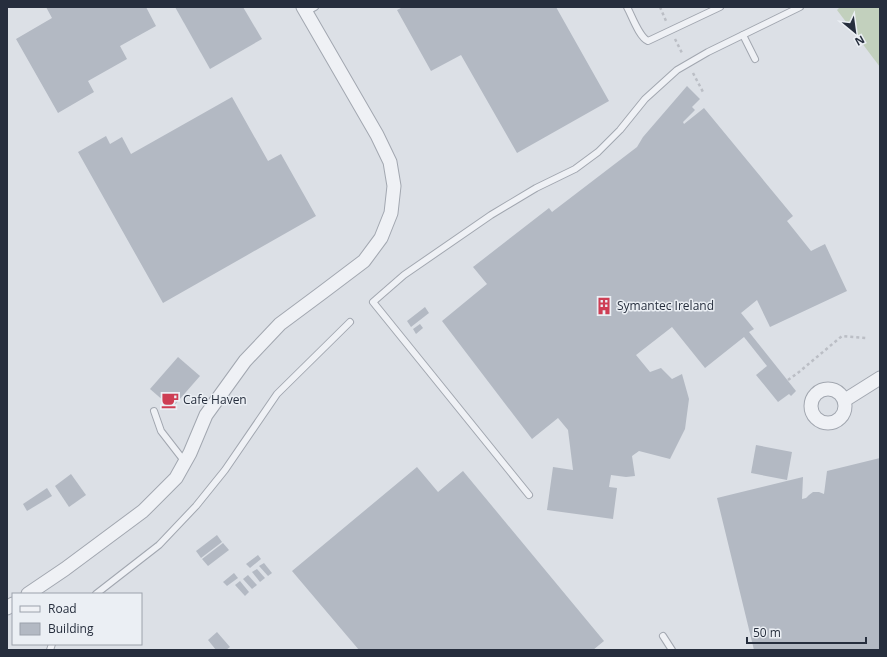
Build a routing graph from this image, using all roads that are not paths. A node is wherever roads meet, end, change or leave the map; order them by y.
1 (628, 7) edge
2 (720, 7) edge
3 (800, 7) edge
4 (308, 9) edge
5 (743, 35) junction
6 (755, 59) dead end
7 (350, 322) dead end
8 (880, 378) edge
9 (844, 400) dead end
10 (154, 410) dead end
11 (185, 462) junction
12 (529, 495) dead end
13 (29, 593) edge
14 (97, 593) edge
15 (663, 636) dead end
16 (672, 650) edge

1 - 2 lane
3 - 5 lane
4 - 11 street
5 - 6 lane
5 - 12 lane
7 - 14 lane
8 - 9 street
10 - 11 lane
11 - 13 street
15 - 16 lane

